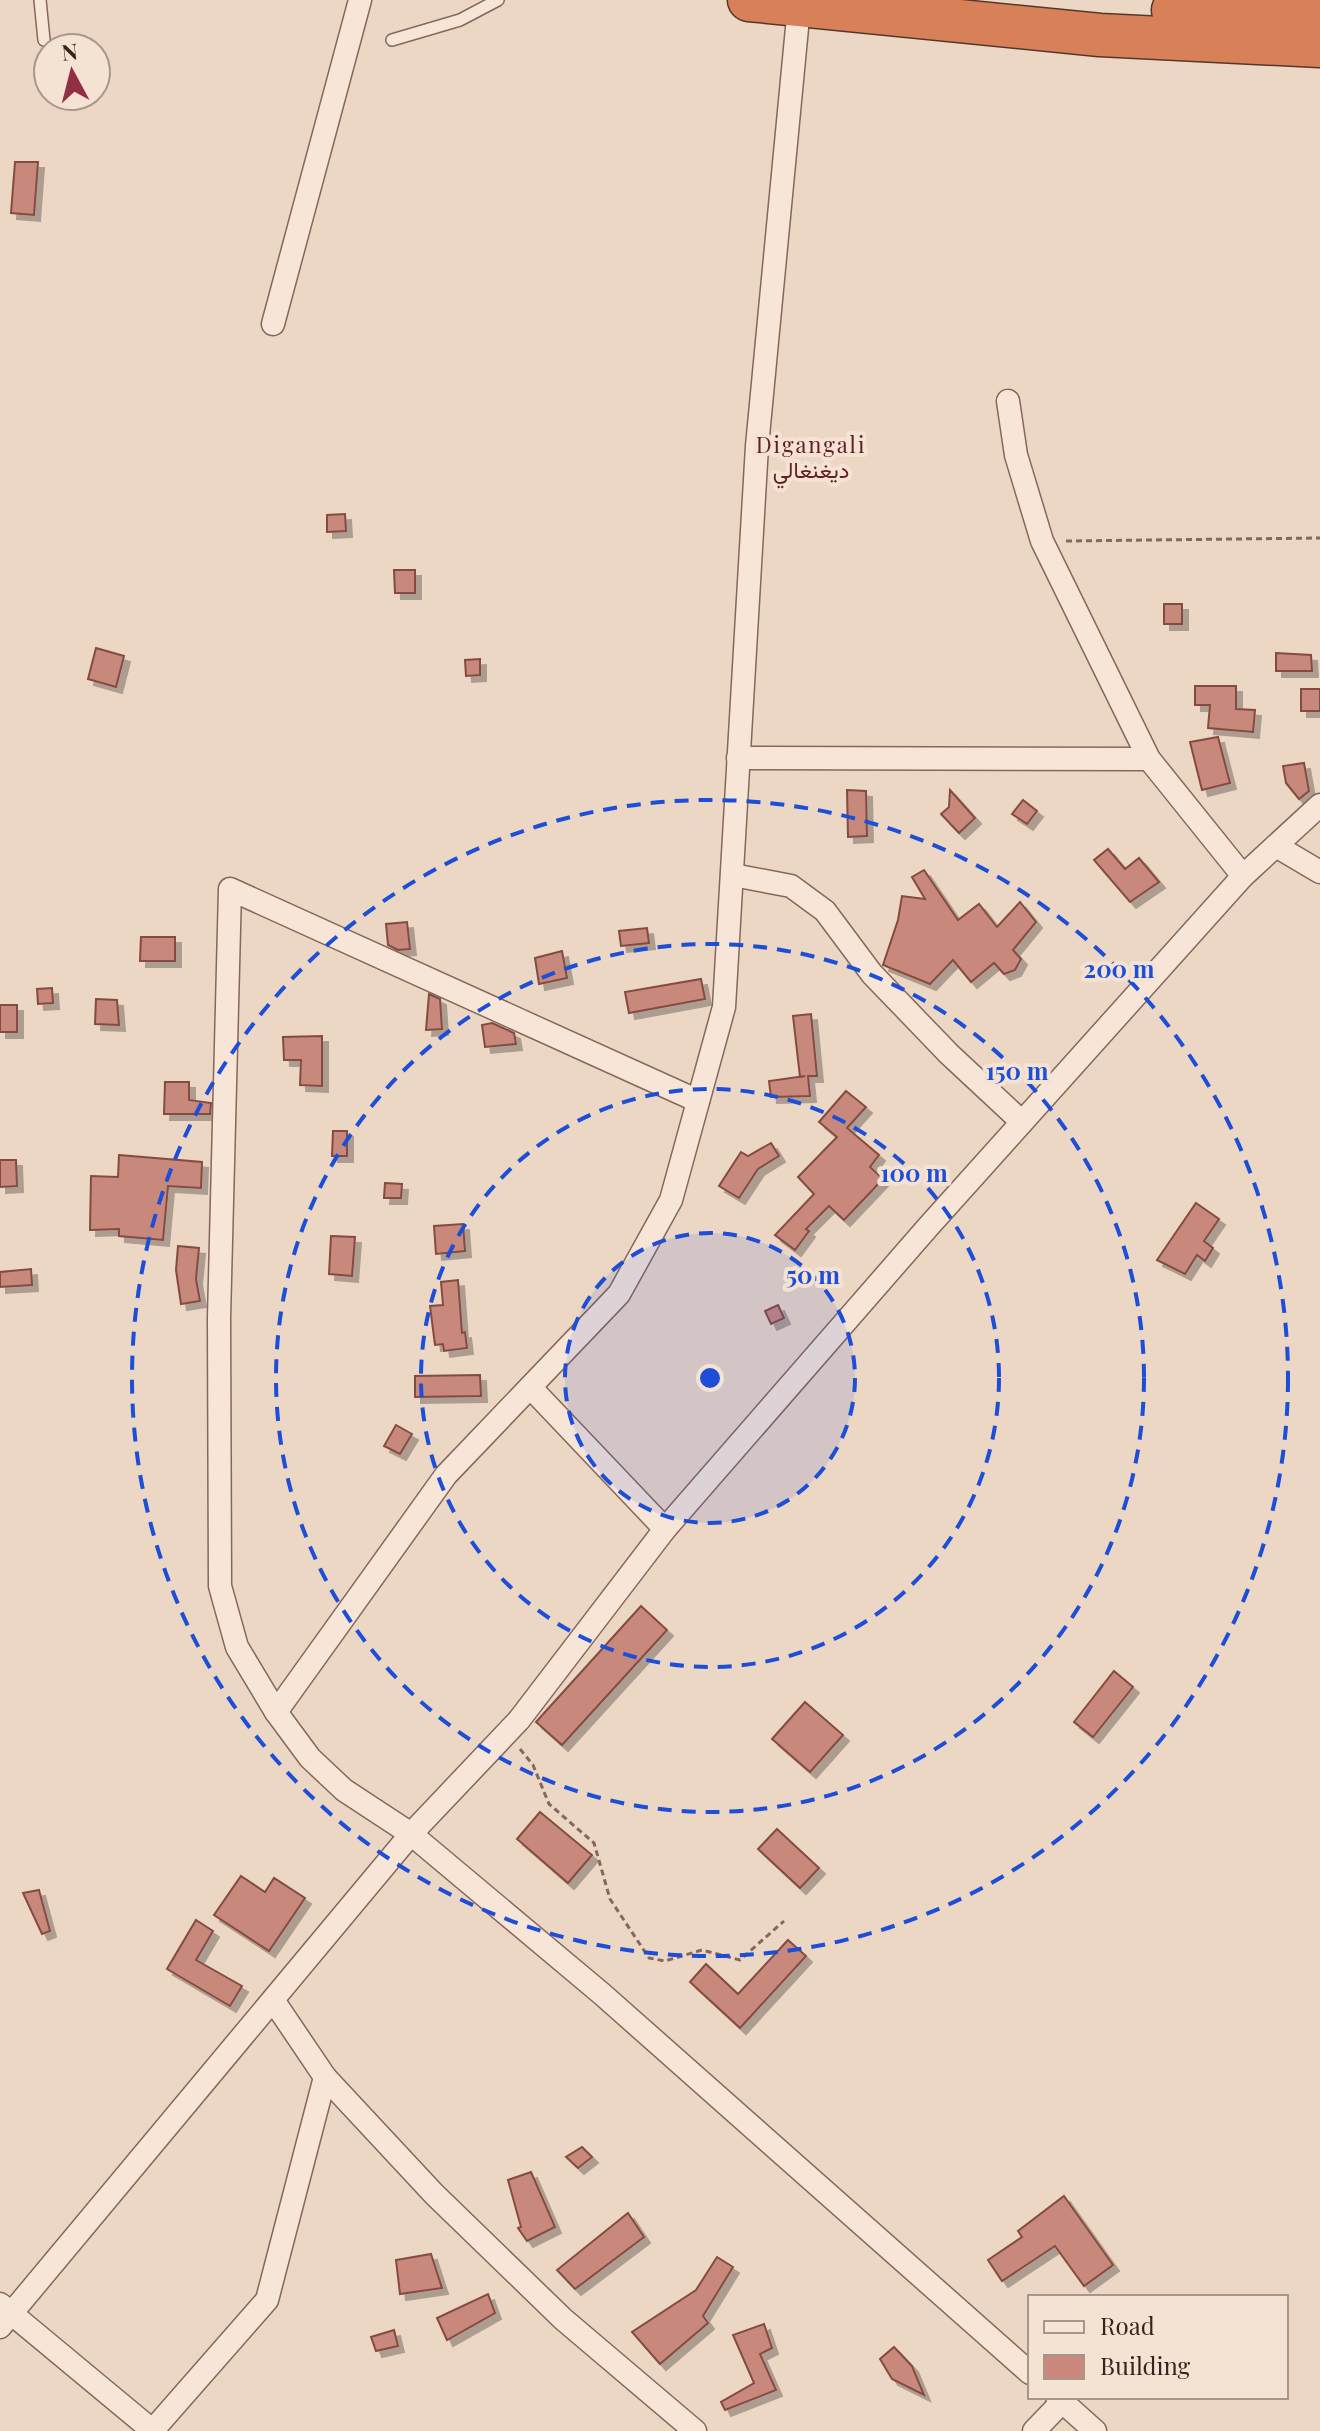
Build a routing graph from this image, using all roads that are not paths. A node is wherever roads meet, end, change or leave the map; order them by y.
1 (40, 0) edge
2 (360, 0) edge
3 (498, 0) edge
4 (749, 0) edge
5 (1032, 0) edge
6 (799, 7) junction
7 (1320, 15) edge
8 (43, 32) edge
9 (392, 40) dead end
10 (1320, 46) edge
11 (273, 324) dead end
12 (1008, 401) dead end
13 (738, 758) junction
14 (1149, 759) junction
15 (1320, 805) edge
16 (1276, 846) junction
17 (1320, 872) edge
18 (733, 875) junction
19 (1243, 876) junction
20 (698, 1101) junction
21 (1022, 1122) junction
22 (532, 1389) junction
23 (665, 1529) junction
24 (276, 1712) junction
25 (411, 1834) junction
26 (273, 2000) junction
27 (325, 2077) junction
28 (4, 2315) edge
29 (1028, 2371) edge
30 (1060, 2399) edge
31 (153, 2431) edge
32 (695, 2431) edge
33 (1034, 2431) edge
34 (1095, 2431) edge

1 - 8 lane
2 - 11 street
3 - 9 lane
4 - 6 highway
5 - 7 highway
6 - 10 highway
6 - 13 street
12 - 14 street
13 - 14 street
13 - 18 street
14 - 19 street
15 - 16 street
16 - 17 street
16 - 19 street
18 - 20 street
18 - 21 street
19 - 21 street
20 - 22 street
20 - 24 street
21 - 23 street
22 - 23 street
22 - 24 street
23 - 25 street
24 - 25 street
25 - 26 street
25 - 29 street
26 - 27 street
26 - 28 street
27 - 31 street
27 - 32 street
28 - 31 street
30 - 33 street
30 - 34 street

